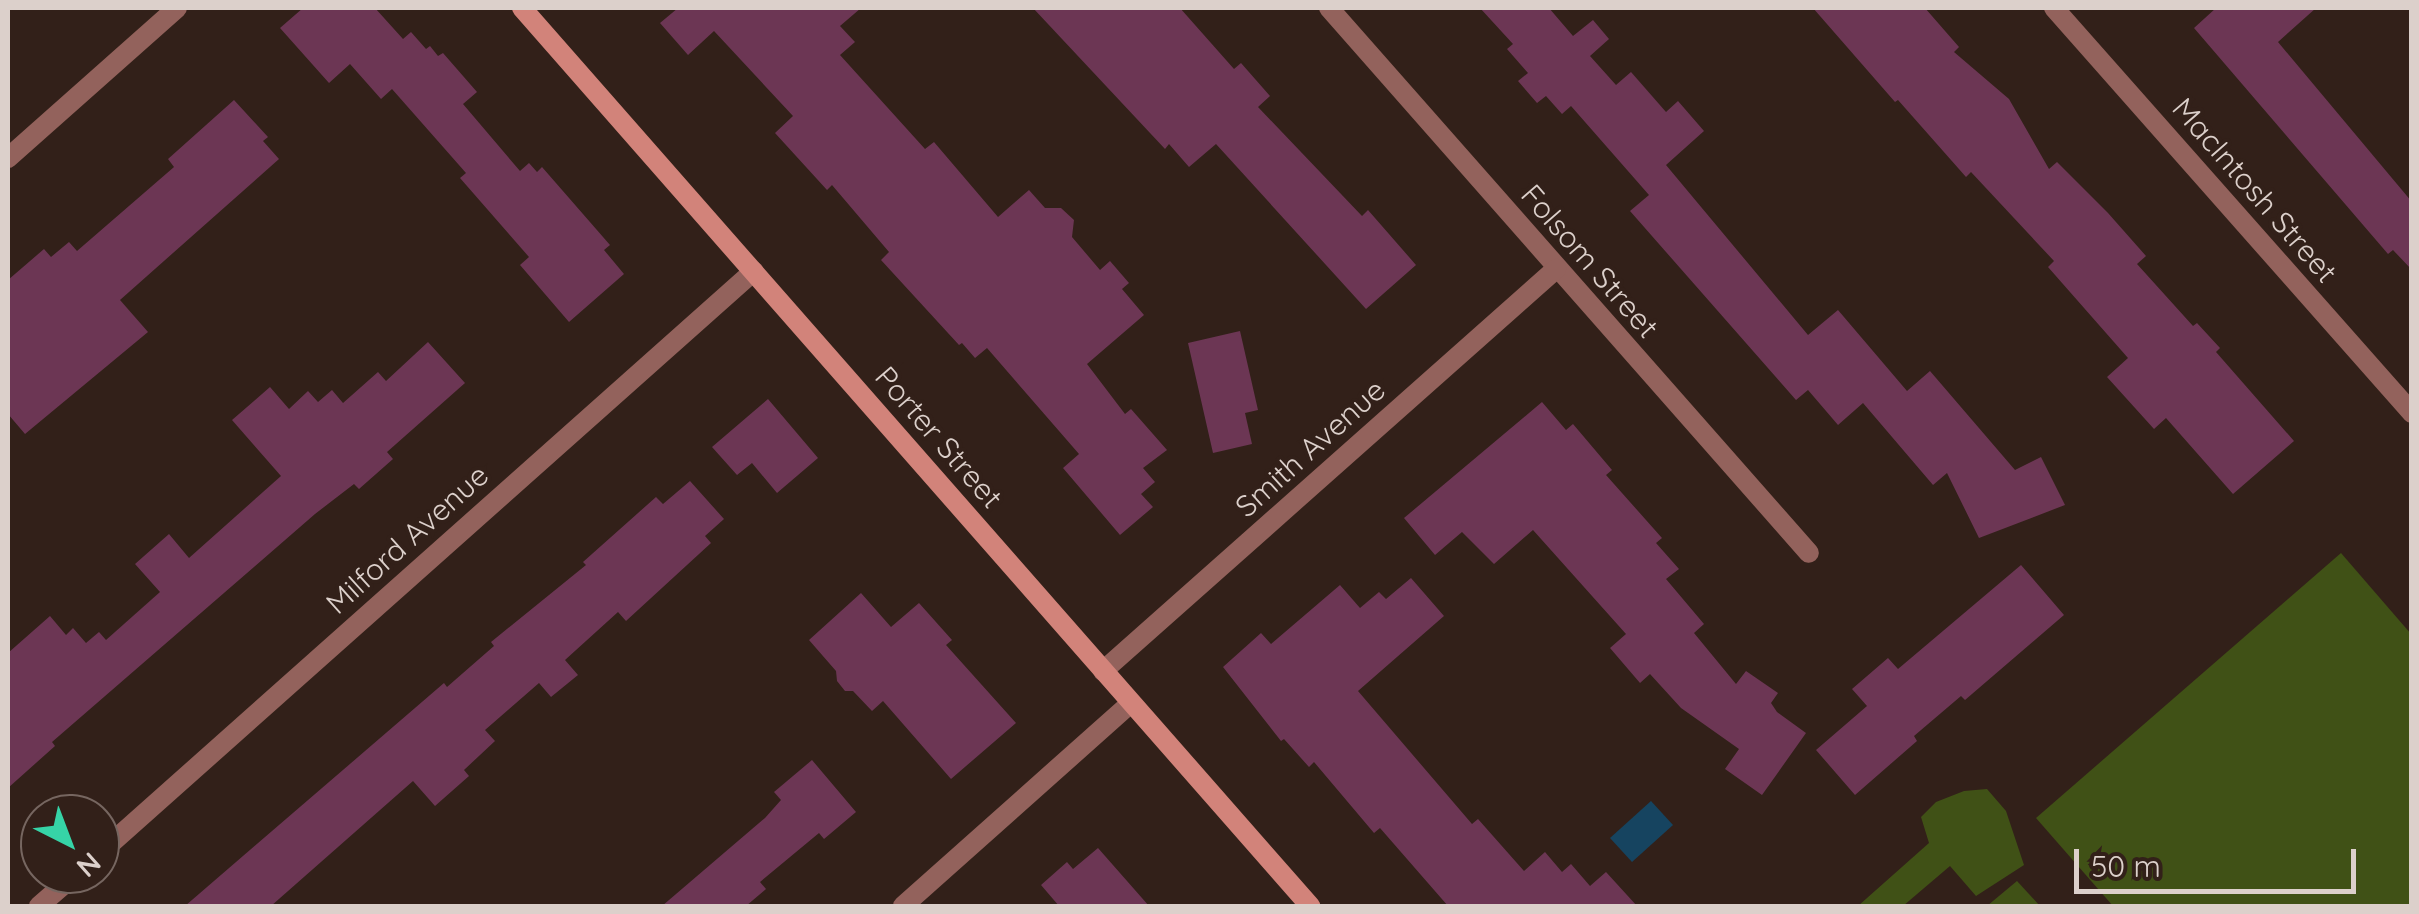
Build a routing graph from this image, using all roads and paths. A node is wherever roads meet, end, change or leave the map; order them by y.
1 (177, 8) edge
2 (522, 8) edge
3 (1329, 8) edge
4 (2054, 8) edge
5 (8, 158) edge
6 (1556, 270) junction
7 (754, 271) junction
8 (2412, 413) edge
9 (1809, 553) dead end
10 (1103, 670) junction
11 (1132, 703) junction
12 (120, 834) edge
13 (903, 906) edge
14 (1310, 906) edge

1 - 5 street
2 - 7 street, Porter Street
3 - 6 street, Folsom Street
4 - 8 street, MacIntosh Street
6 - 9 street, Folsom Street
6 - 10 street, Smith Avenue
7 - 10 street, Porter Street
7 - 12 street, Milford Avenue
10 - 11 street, Porter Street
11 - 13 street
11 - 14 street, Porter Street

